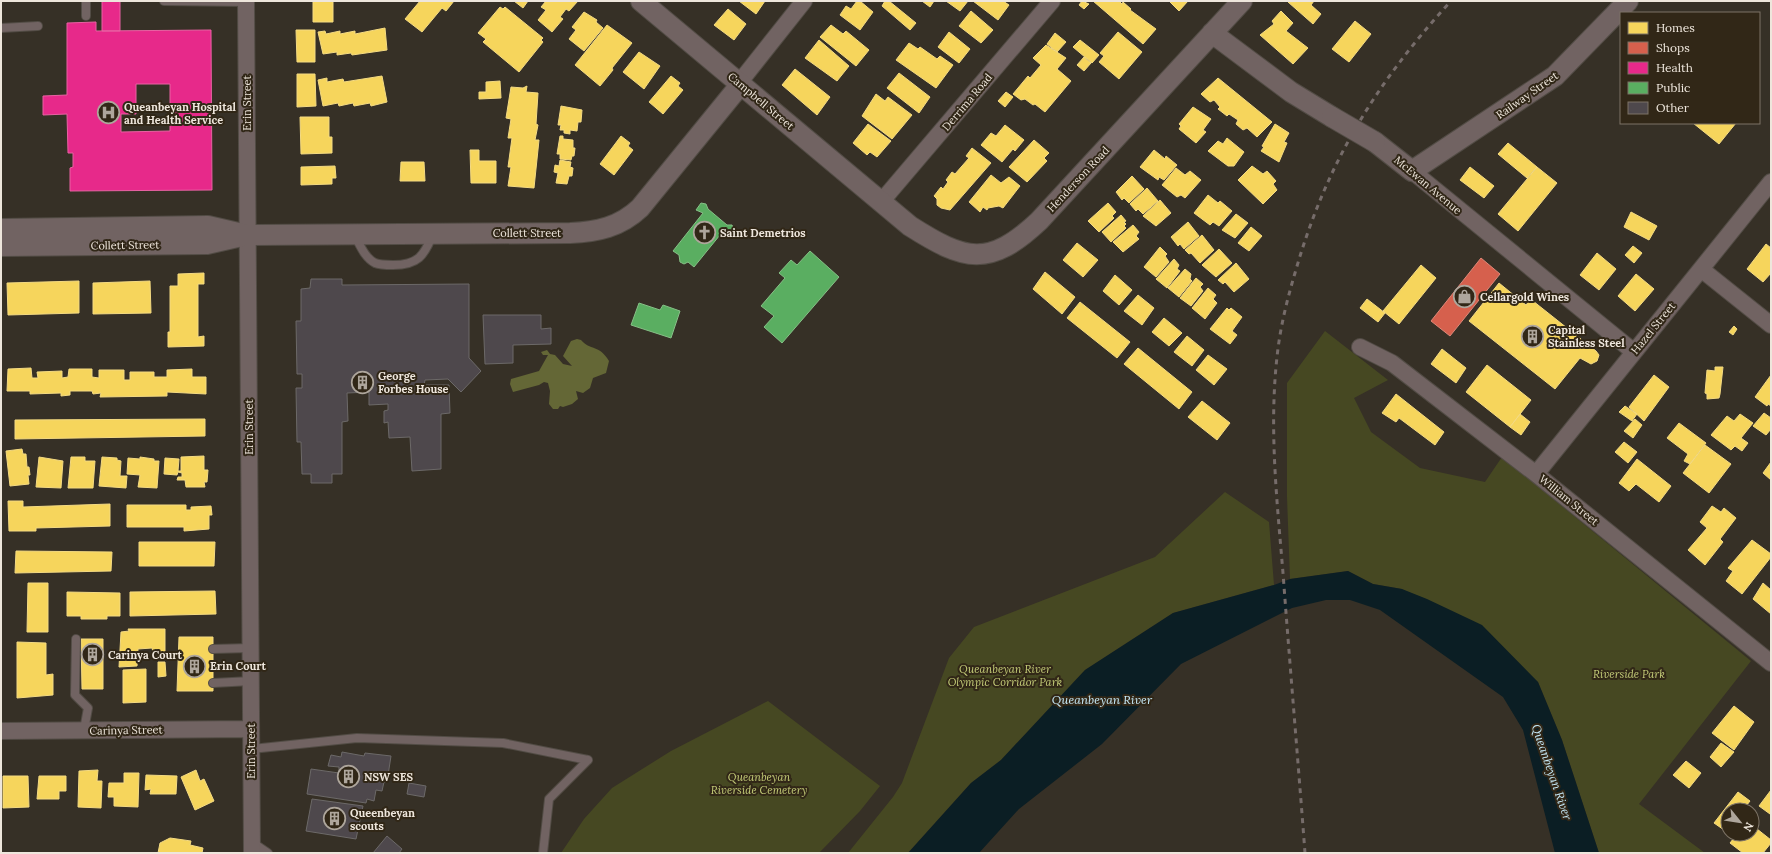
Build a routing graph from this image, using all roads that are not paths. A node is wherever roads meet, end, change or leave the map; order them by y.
1 (86, 1) edge
2 (164, 1) edge
3 (641, 1) edge
4 (804, 1) edge
5 (1052, 1) edge
6 (1242, 1) edge
7 (1628, 1) edge
8 (246, 2) edge
9 (86, 16) dead end
10 (38, 26) dead end
11 (1, 28) edge
12 (1212, 33) junction
13 (740, 84) junction
14 (1412, 171) junction
15 (1771, 182) edge
16 (881, 202) junction
17 (1, 229) edge
18 (353, 234) junction
19 (434, 234) junction
20 (248, 235) junction
21 (1, 246) edge
22 (1701, 269) junction
23 (1771, 325) edge
24 (1360, 347) dead end
25 (1634, 352) junction
26 (1536, 474) junction
27 (76, 639) dead end
28 (250, 648) junction
29 (213, 649) dead end
30 (1771, 663) edge
31 (250, 681) junction
32 (213, 682) dead end
33 (251, 729) junction
34 (84, 730) junction
35 (1, 731) edge
36 (251, 749) junction
37 (252, 847) edge
38 (268, 853) edge
39 (543, 853) edge

1 - 9 lane
2 - 8 lane
3 - 13 street, Campbell Street
4 - 13 street, Collett Street
5 - 16 street, Derrima Road
6 - 12 street, Henderson Road
7 - 14 street, Railway Street
8 - 20 street, Erin Street
10 - 11 lane
12 - 14 street, McEwan Avenue, bridge
12 - 16 street, Henderson Road
13 - 16 street, Campbell Street
13 - 19 street, Collett Street
14 - 25 street, McEwan Avenue
15 - 22 street, Hazel Street
17 - 20 street, Collett Street
18 - 19 street, Collett Street
18 - 19 lane
18 - 20 street, Collett Street
20 - 21 street, Collett Street
20 - 28 street, Erin Street
22 - 23 street
22 - 25 street, Hazel Street
24 - 26 street, William Street
25 - 26 street, Hazel Street
26 - 30 street, William Street
27 - 34 lane
28 - 29 lane
28 - 31 street, Erin Street
31 - 32 lane
31 - 33 street, Erin Street
33 - 34 street, Carinya Street
33 - 36 street, Erin Street
34 - 35 street, Carinya Street
36 - 37 street, Erin Street
36 - 39 lane
37 - 38 lane

